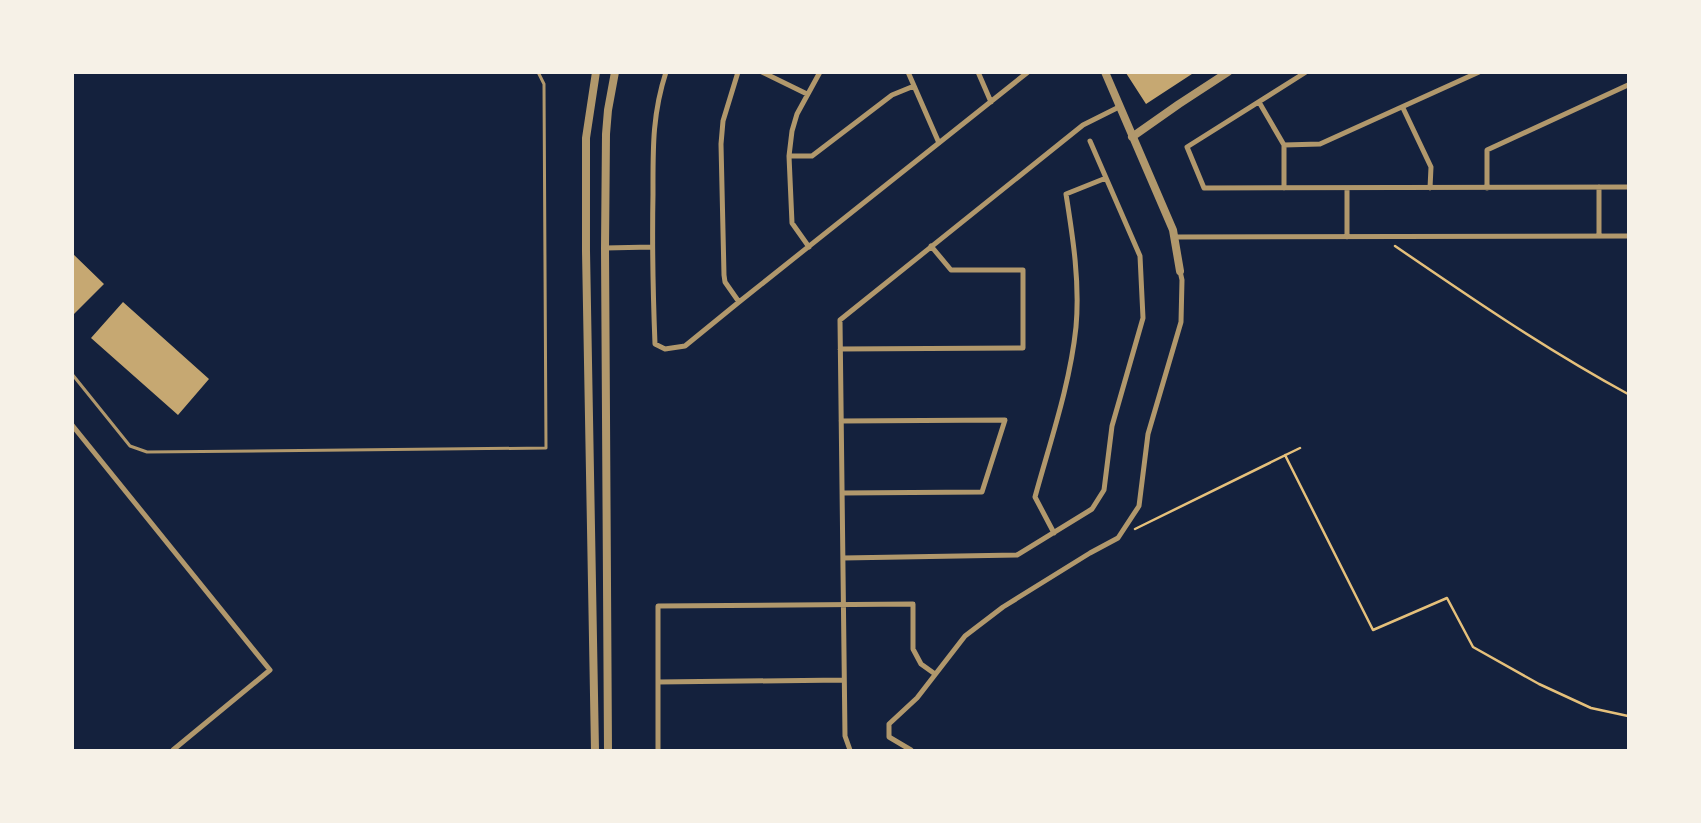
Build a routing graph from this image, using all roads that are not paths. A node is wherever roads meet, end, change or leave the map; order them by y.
1 (538, 72) edge
2 (596, 72) edge
3 (616, 72) edge
4 (666, 72) edge
5 (738, 72) edge
6 (762, 72) edge
7 (820, 72) edge
8 (908, 72) edge
9 (978, 72) edge
10 (1028, 72) edge
11 (1105, 72) edge
12 (1228, 72) edge
13 (1306, 72) edge
14 (1479, 72) edge
15 (914, 86) junction
16 (1627, 86) edge
17 (807, 94) junction
18 (1628, 94) edge
19 (991, 102) junction
20 (1259, 102) junction
21 (1119, 107) junction
22 (1403, 108) junction
23 (1132, 138) junction
24 (1090, 141) dead end
25 (939, 143) junction
26 (1284, 145) junction
27 (789, 156) junction
28 (1106, 178) junction
29 (1598, 187) junction
30 (1628, 187) edge
31 (1284, 188) junction
32 (1347, 188) junction
33 (1430, 188) junction
34 (1487, 188) junction
35 (1598, 236) junction
36 (1628, 236) edge
37 (1175, 237) junction
38 (1347, 237) junction
39 (931, 246) junction
40 (809, 247) junction
41 (605, 248) junction
42 (652, 248) junction
43 (1180, 271) joint
44 (739, 302) junction
45 (840, 349) junction
46 (72, 374) edge
47 (841, 421) junction
48 (72, 425) edge
49 (842, 493) junction
50 (1054, 533) junction
51 (843, 558) junction
52 (843, 604) junction
53 (935, 674) junction
54 (844, 680) junction
55 (658, 682) junction
56 (173, 750) edge
57 (595, 750) edge
58 (608, 750) edge
59 (658, 750) edge
60 (843, 750) edge
61 (850, 750) edge
62 (911, 750) edge

1 - 46 lane
2 - 57 street
3 - 41 street
4 - 42 street
5 - 44 street
6 - 17 street
7 - 17 street
8 - 15 street
9 - 19 street
10 - 19 street
11 - 21 street
12 - 23 street
13 - 20 street
14 - 22 street
15 - 25 street
15 - 27 street
16 - 18 street
16 - 34 street
17 - 27 street
19 - 25 street
20 - 26 street
20 - 31 street
21 - 23 street
21 - 39 street
22 - 26 street
22 - 33 street
23 - 37 street
24 - 28 street
25 - 40 street
26 - 31 street
27 - 40 street
28 - 50 street
28 - 50 street
29 - 30 street
29 - 34 street
29 - 35 street
31 - 32 street
32 - 33 street
32 - 38 street
33 - 34 street
35 - 36 street
35 - 38 street
37 - 38 street
37 - 43 street
39 - 45 street
39 - 45 street
40 - 44 street
41 - 42 street
41 - 58 street
42 - 44 street
43 - 53 street
45 - 47 street
47 - 49 street
47 - 49 street
48 - 56 street
49 - 51 street
50 - 51 street
51 - 52 street
52 - 53 street
52 - 54 street
52 - 55 street
53 - 62 street
54 - 55 street
54 - 61 street
55 - 59 street
60 - 61 street

